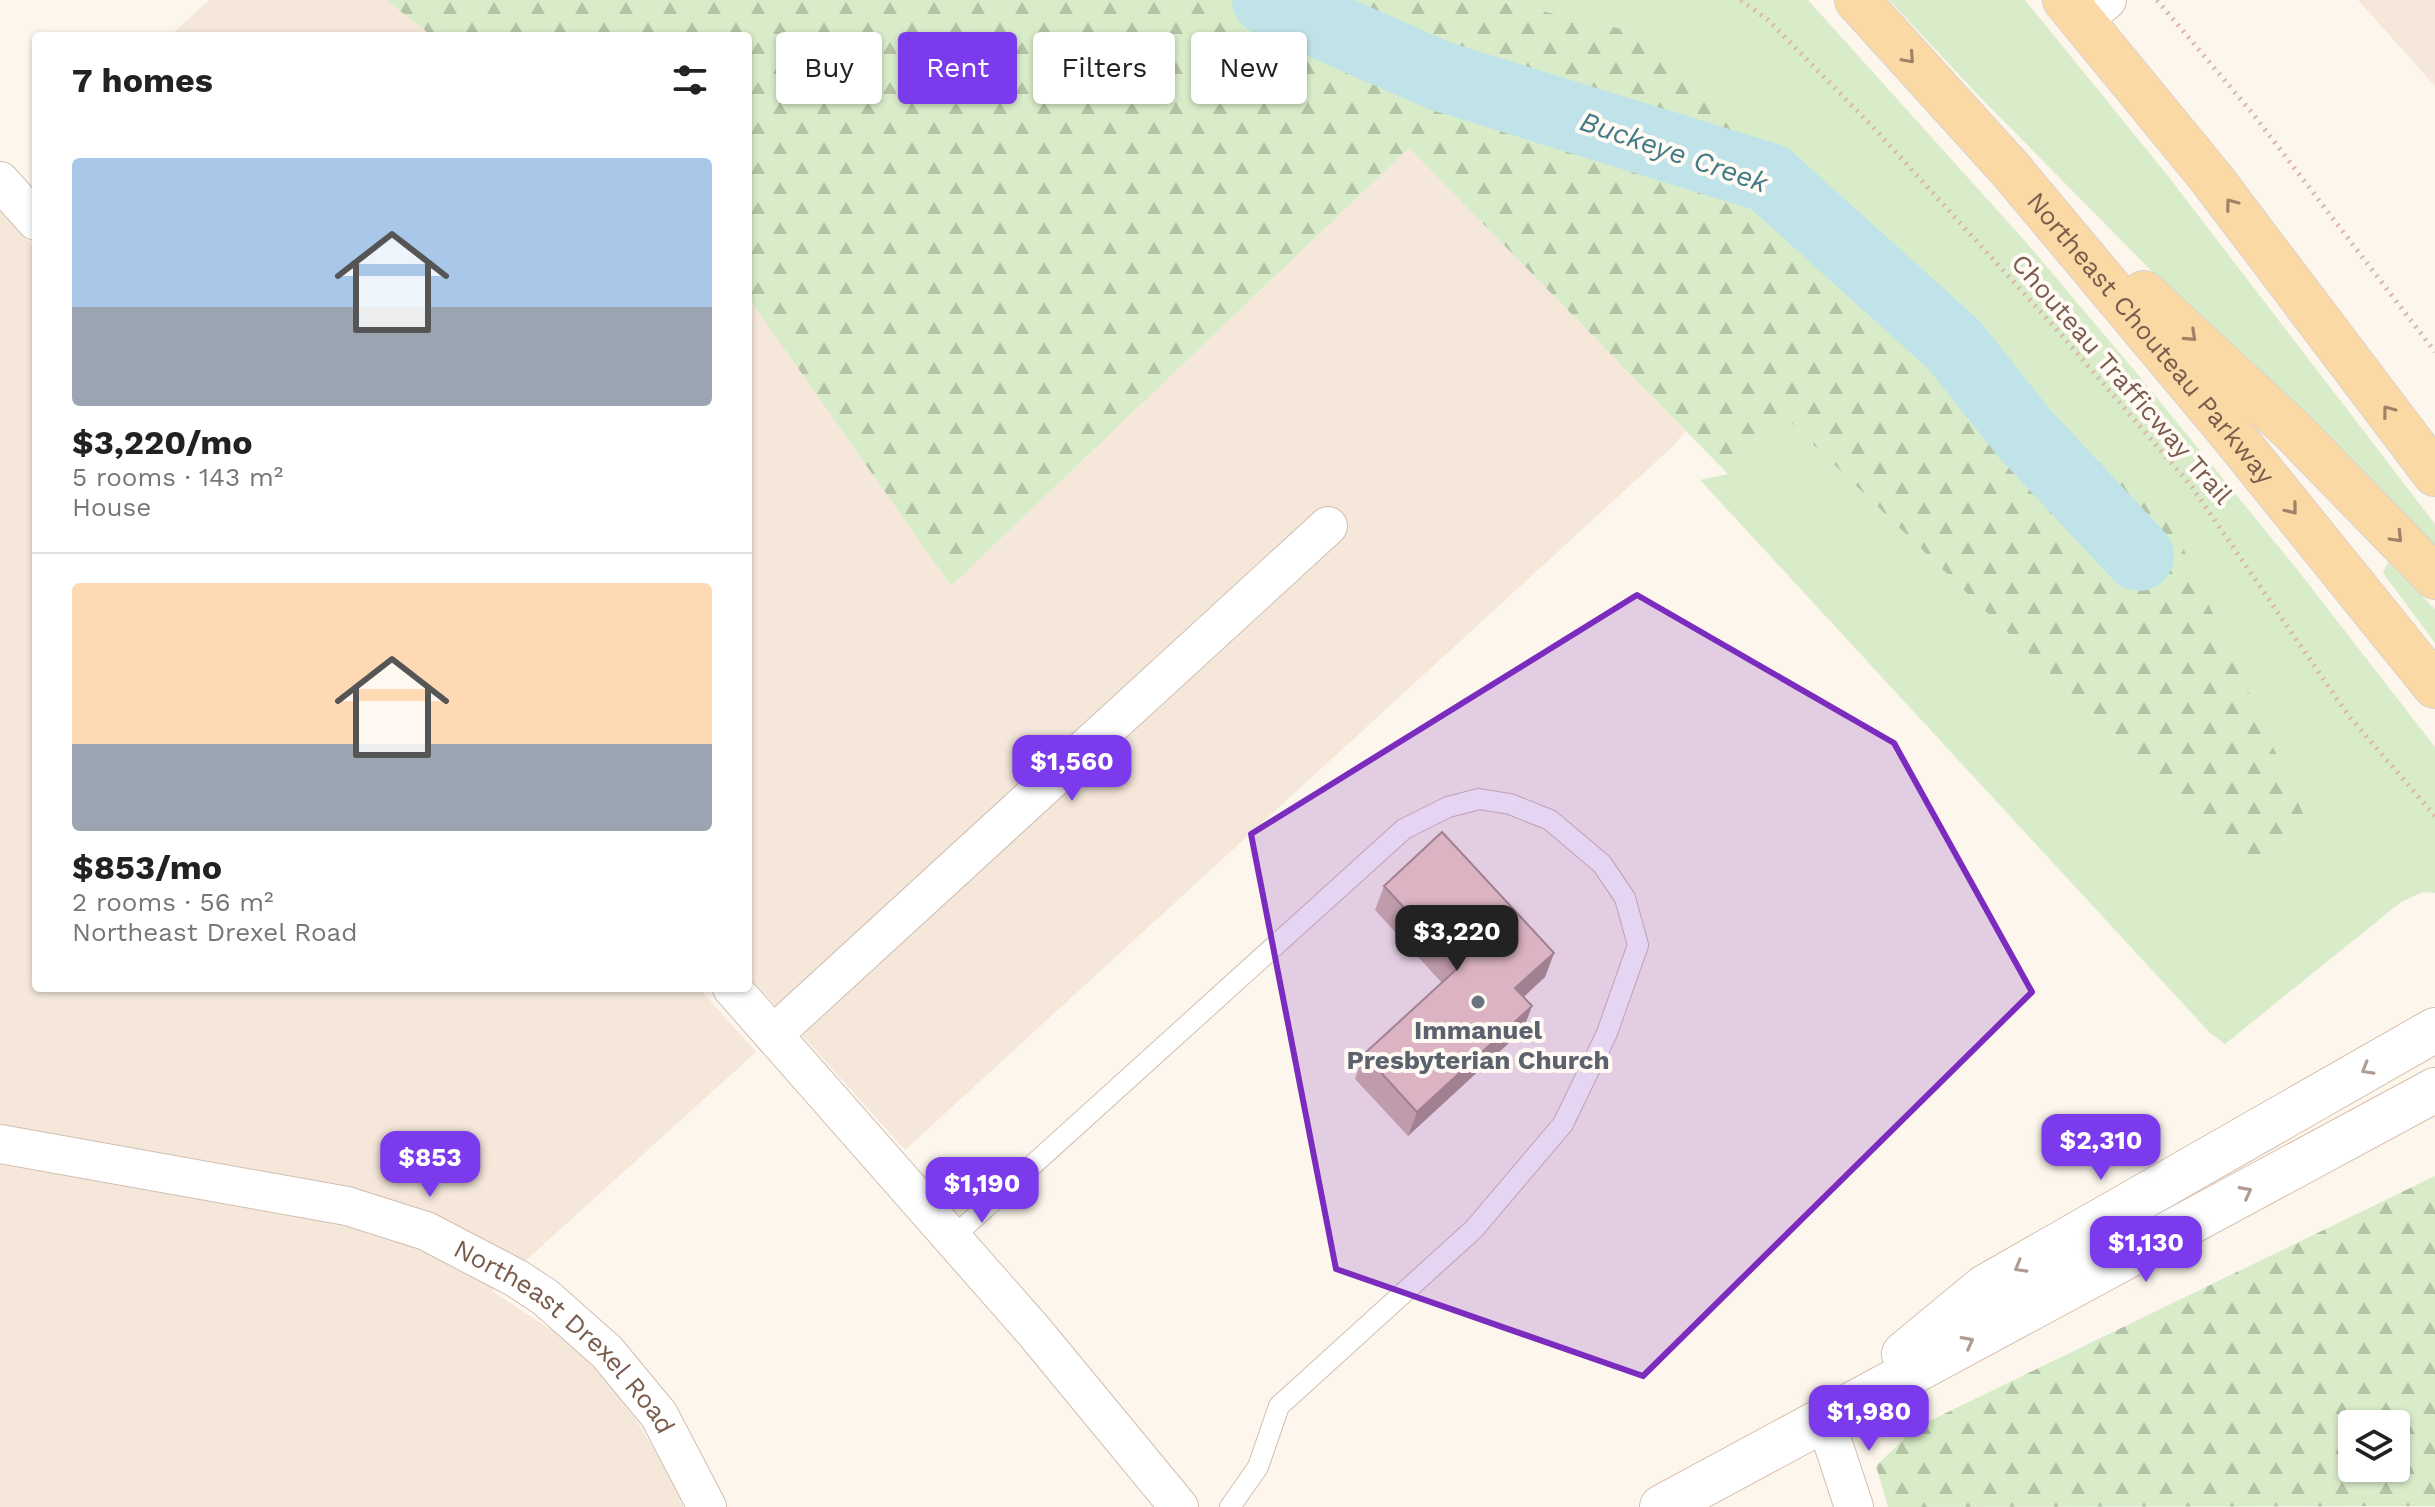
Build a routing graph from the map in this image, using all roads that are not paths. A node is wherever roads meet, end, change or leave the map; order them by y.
1 (1857, 0) edge
2 (2085, 7) edge
3 (2010, 169) junction
4 (0, 181) edge
5 (32, 217) edge
6 (2435, 474) edge
7 (1328, 526) dead end
8 (2435, 577) edge
9 (2435, 686) edge
10 (736, 992) edge
11 (2435, 1030) edge
12 (774, 1034) junction
13 (2435, 1090) edge
14 (0, 1144) edge
15 (952, 1238) junction
16 (1825, 1419) junction
17 (707, 1507) edge
18 (1179, 1507) edge
19 (1230, 1507) edge
20 (1662, 1507) edge
21 (1854, 1507) edge

1 -> 3 main road, Northeast Chouteau Parkway
6 -> 2 main road
3 -> 8 main road
3 -> 9 main road, Northeast Chouteau Parkway
4 - 5 street
7 - 12 street
10 - 12 street
11 -> 16 main road
12 - 15 street
16 -> 13 main road
14 - 17 street, Northeast Drexel Road
15 - 18 street
15 - 19 lane
16 - 20 main road
16 - 21 street

